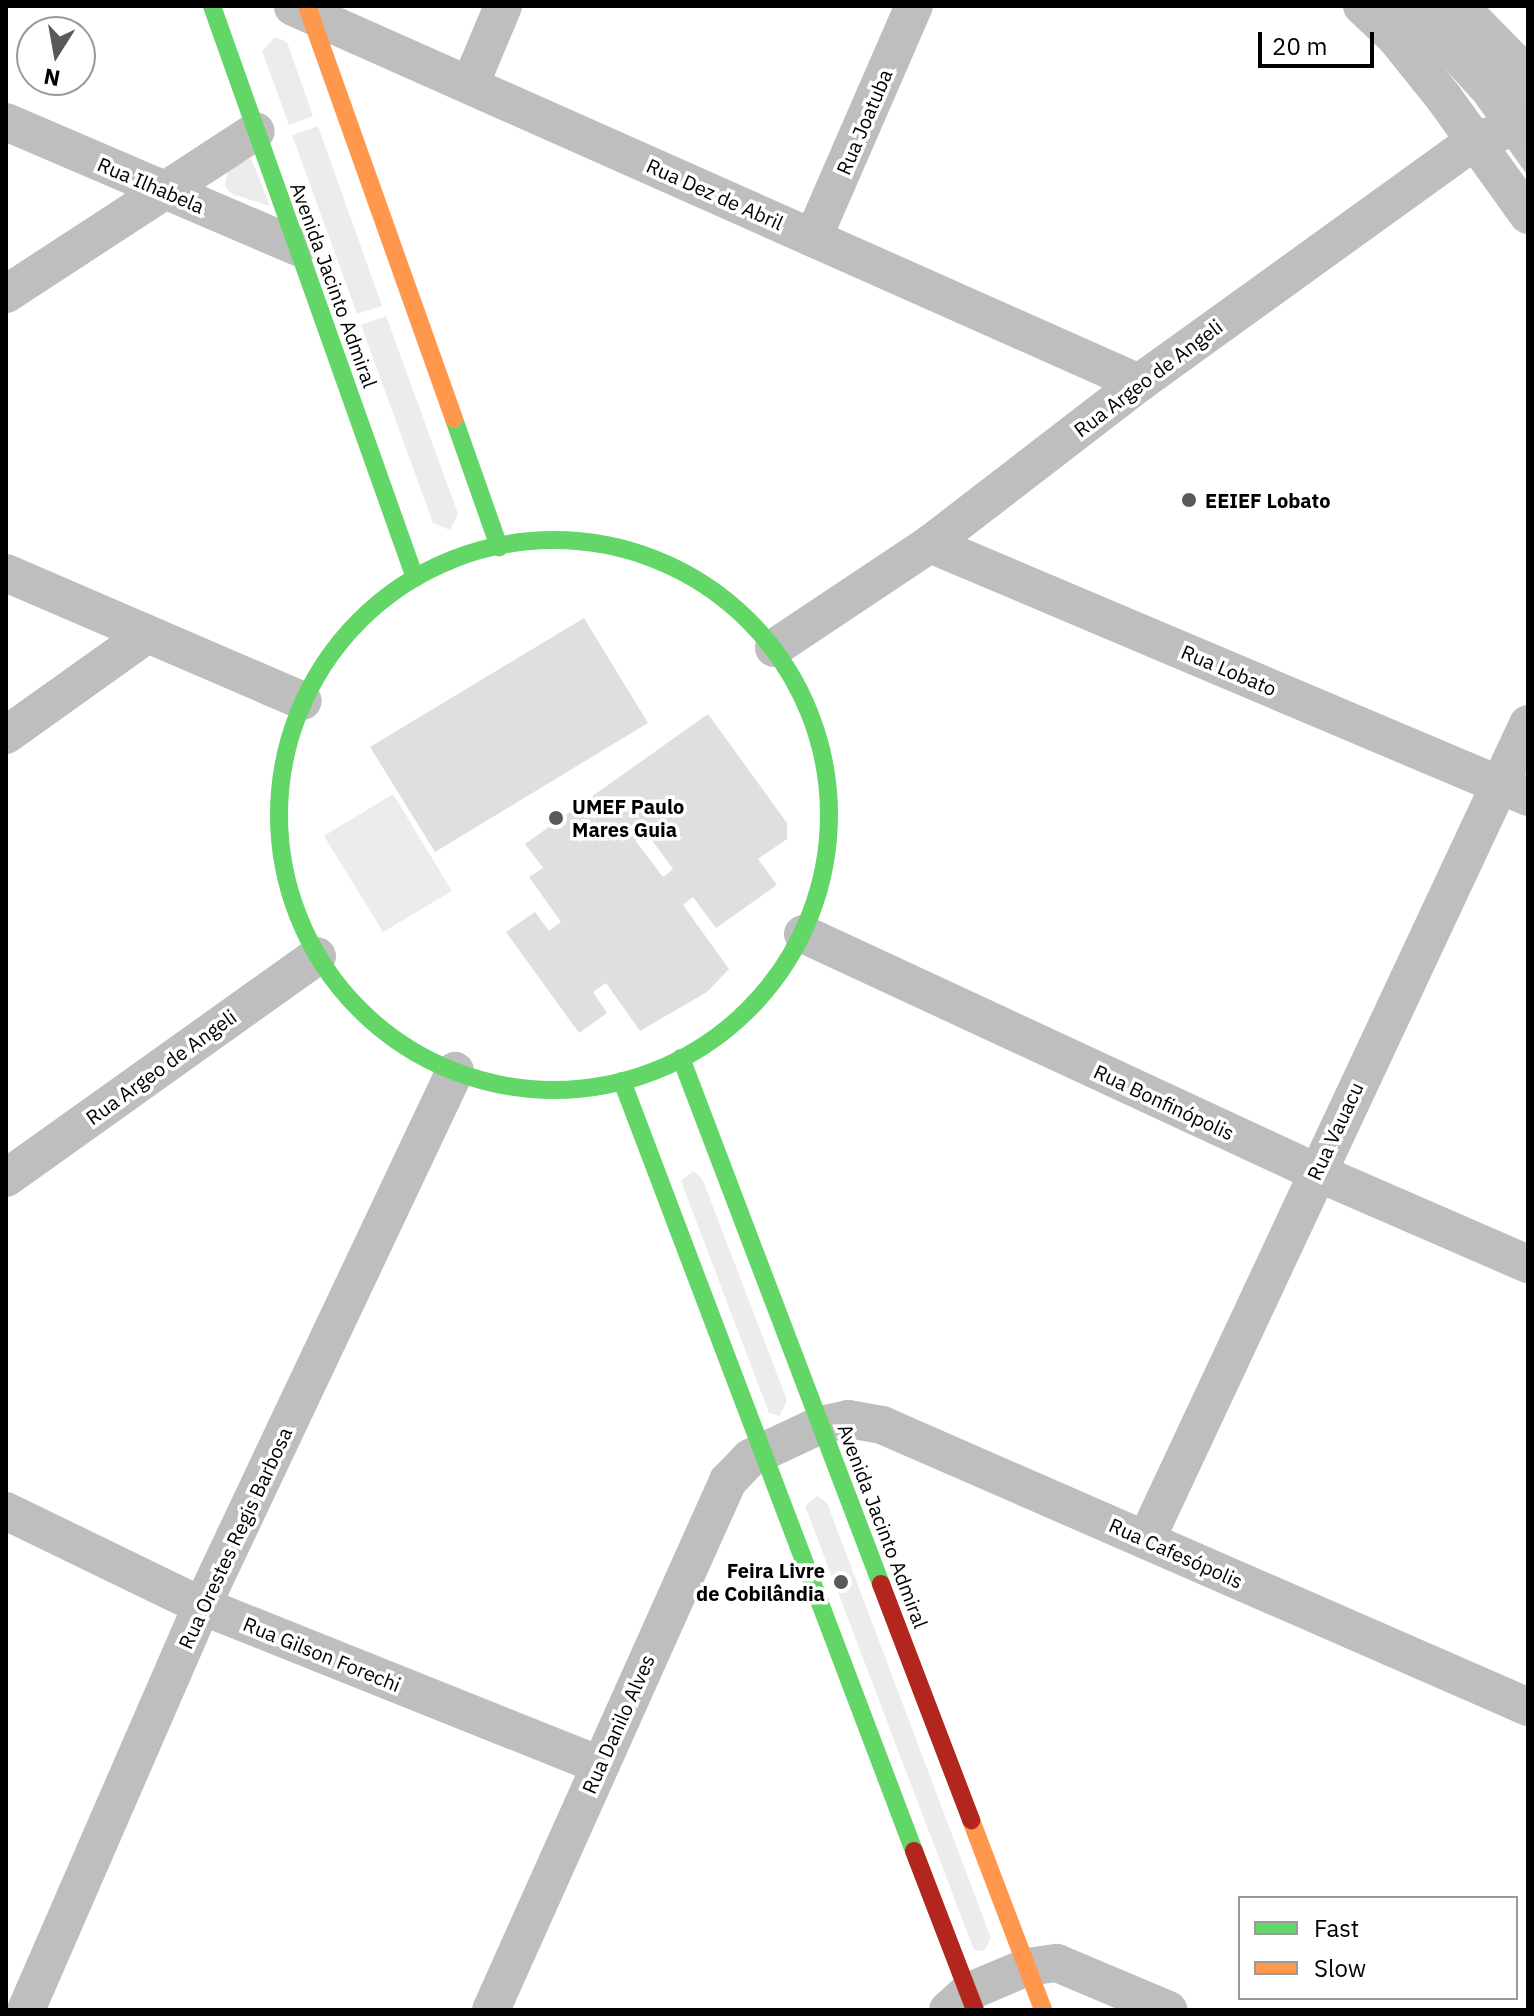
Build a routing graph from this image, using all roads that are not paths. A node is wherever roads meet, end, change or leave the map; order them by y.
1 (212, 6) edge
2 (503, 6) edge
3 (914, 6) edge
4 (1362, 6) edge
5 (302, 9) edge
6 (470, 85) junction
7 (6, 122) edge
8 (256, 131) junction
9 (1498, 132) edge
10 (161, 189) junction
11 (1528, 215) edge
12 (813, 238) junction
13 (297, 247) junction
14 (6, 294) edge
15 (1139, 383) junction
16 (930, 544) junction
17 (499, 547) junction
18 (6, 573) edge
19 (415, 578) junction
20 (146, 635) junction
21 (774, 648) junction
22 (303, 701) junction
23 (1528, 724) edge
24 (6, 735) edge
25 (1514, 791) edge
26 (803, 934) junction
27 (317, 956) junction
28 (681, 1058) junction
29 (455, 1071) junction
30 (622, 1081) junction
31 (1316, 1172) junction
32 (6, 1178) edge
33 (1528, 1264) edge
34 (820, 1425) junction
35 (762, 1451) junction
36 (6, 1511) edge
37 (1146, 1540) junction
38 (202, 1606) junction
39 (1528, 1707) edge
40 (599, 1765) junction
41 (1027, 1967) junction
42 (964, 2004) edge
43 (26, 2010) edge
44 (491, 2010) edge
45 (1043, 2010) edge
46 (1168, 2010) edge

1 - 8 street, Avenida Jacinto Admiral
2 - 6 street
3 - 12 street, Rua Joatuba
4 - 9 street
5 - 6 street, Rua Dez de Abril
5 - 17 street
6 - 12 street, Rua Dez de Abril
7 - 10 street, Rua Ilhabela
8 - 10 street
8 - 13 street, Avenida Jacinto Admiral
9 - 11 street
9 - 15 street, Rua Argeo de Angeli
10 - 13 street, Rua Ilhabela
10 - 14 street
12 - 15 street, Rua Dez de Abril
13 - 19 street, Avenida Jacinto Admiral
15 - 16 street, Rua Argeo de Angeli
16 - 21 street, Rua Argeo de Angeli
16 - 25 street, Rua Lobato
17 - 19 street
17 - 21 street
18 - 20 street
19 - 22 street
20 - 22 street
20 - 24 street
21 - 26 street
22 - 27 street
23 - 25 street, Rua Vauacu
25 - 31 street, Rua Vauacu
26 - 28 street
26 - 31 street, Rua Bonfinópolis
27 - 29 street
27 - 32 street, Rua Argeo de Angeli
28 - 30 street
28 - 34 street, Avenida Jacinto Admiral
29 - 30 street
29 - 38 street, Rua Orestes Regis Barbosa
30 - 35 street
31 - 33 street, Rua Bonfinópolis
31 - 37 street, Rua Vauacu
34 - 35 street, Rua Cafesópolis
34 - 37 street, Rua Cafesópolis
34 - 41 street, Avenida Jacinto Admiral
35 - 40 street, Rua Danilo Alves
35 - 42 street
36 - 38 street, Rua Gilson Forechi
37 - 39 street, Rua Cafesópolis
38 - 40 street, Rua Gilson Forechi
38 - 43 street, Rua Orestes Regis Barbosa
40 - 44 street, Rua Danilo Alves
41 - 42 street
41 - 45 street, Avenida Jacinto Admiral
41 - 46 street

